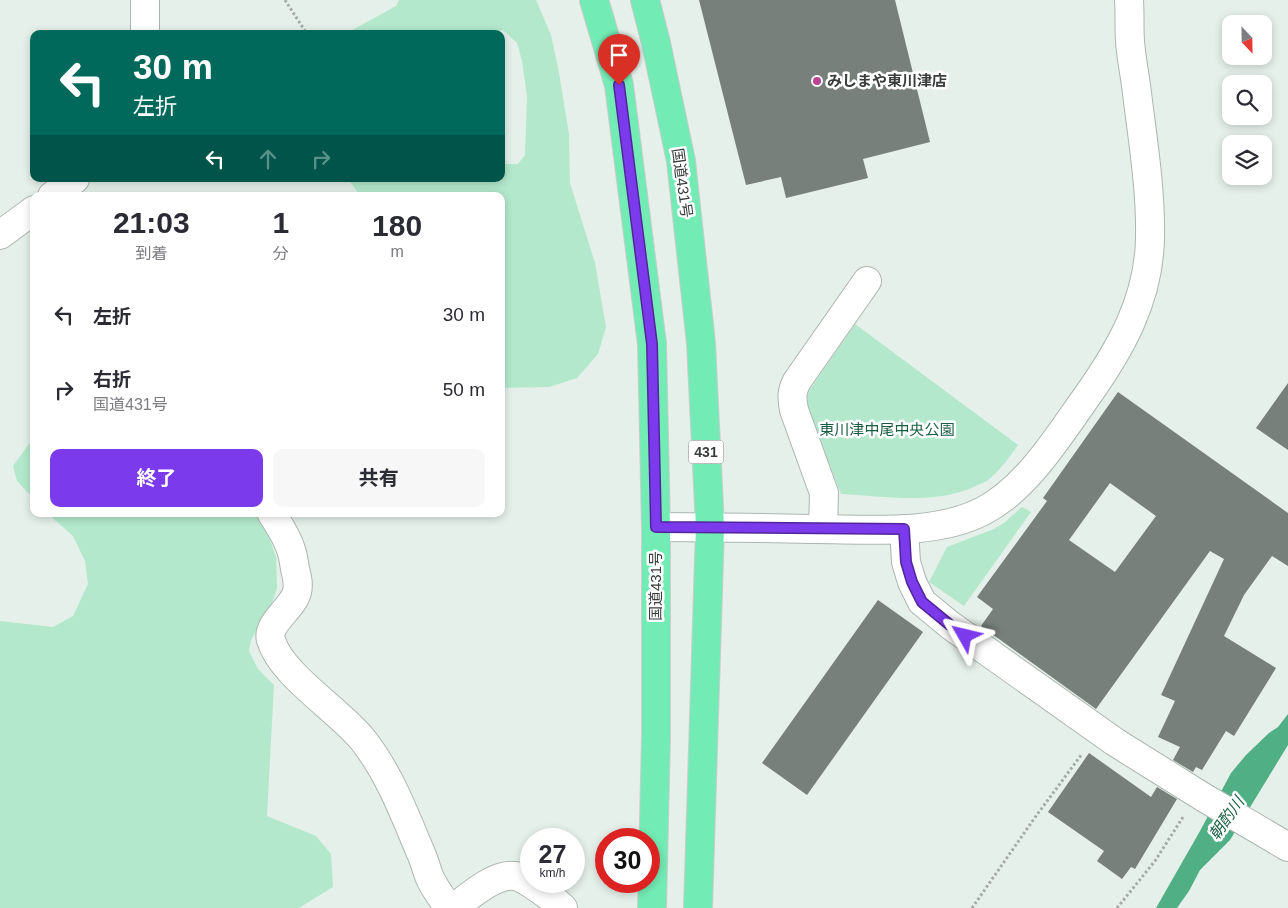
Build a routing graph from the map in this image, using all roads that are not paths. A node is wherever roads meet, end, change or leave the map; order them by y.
1 (145, 0) edge
2 (594, 0) edge
3 (645, 0) edge
4 (1129, 0) edge
5 (145, 30) edge
6 (30, 213) edge
7 (0, 235) edge
8 (867, 281) dead end
9 (274, 517) edge
10 (656, 527) junction
11 (710, 527) junction
12 (823, 529) junction
13 (904, 529) junction
14 (1288, 848) edge
15 (449, 908) edge
16 (454, 908) edge
17 (564, 908) edge
18 (652, 908) edge
19 (698, 908) edge

1 - 5 street
2 - 10 highway, 国道431号
3 - 11 highway, 国道431号 / 431
4 - 13 street
6 - 7 street
8 - 12 street
9 - 15 street
10 - 11 street
10 - 18 highway, 国道431号
11 - 12 street
11 - 19 highway, 国道431号 / 431
12 - 13 street
13 - 14 street
16 - 17 street

